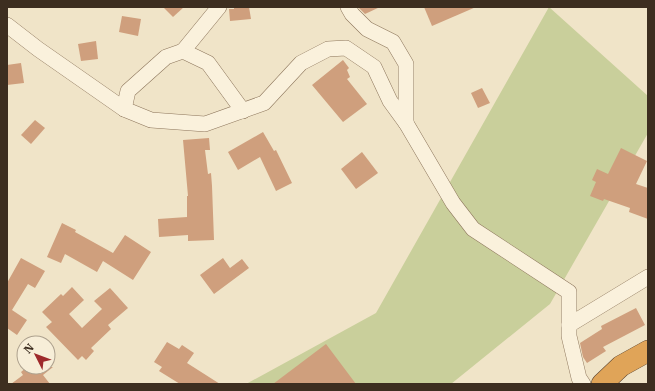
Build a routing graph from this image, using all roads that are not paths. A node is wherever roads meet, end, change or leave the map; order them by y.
1 (219, 7) edge
2 (348, 7) edge
3 (7, 25) edge
4 (183, 51) junction
5 (124, 109) junction
6 (243, 111) junction
7 (406, 123) junction
8 (648, 277) edge
9 (569, 324) junction
10 (648, 350) edge
11 (648, 367) edge
12 (583, 384) edge
13 (602, 384) edge
14 (621, 384) edge

1 - 4 street
2 - 7 street
3 - 5 street
4 - 5 street
4 - 6 street
5 - 6 street
6 - 7 street
7 - 9 street
8 - 9 street
9 - 12 street
10 - 13 highway
11 - 14 highway

